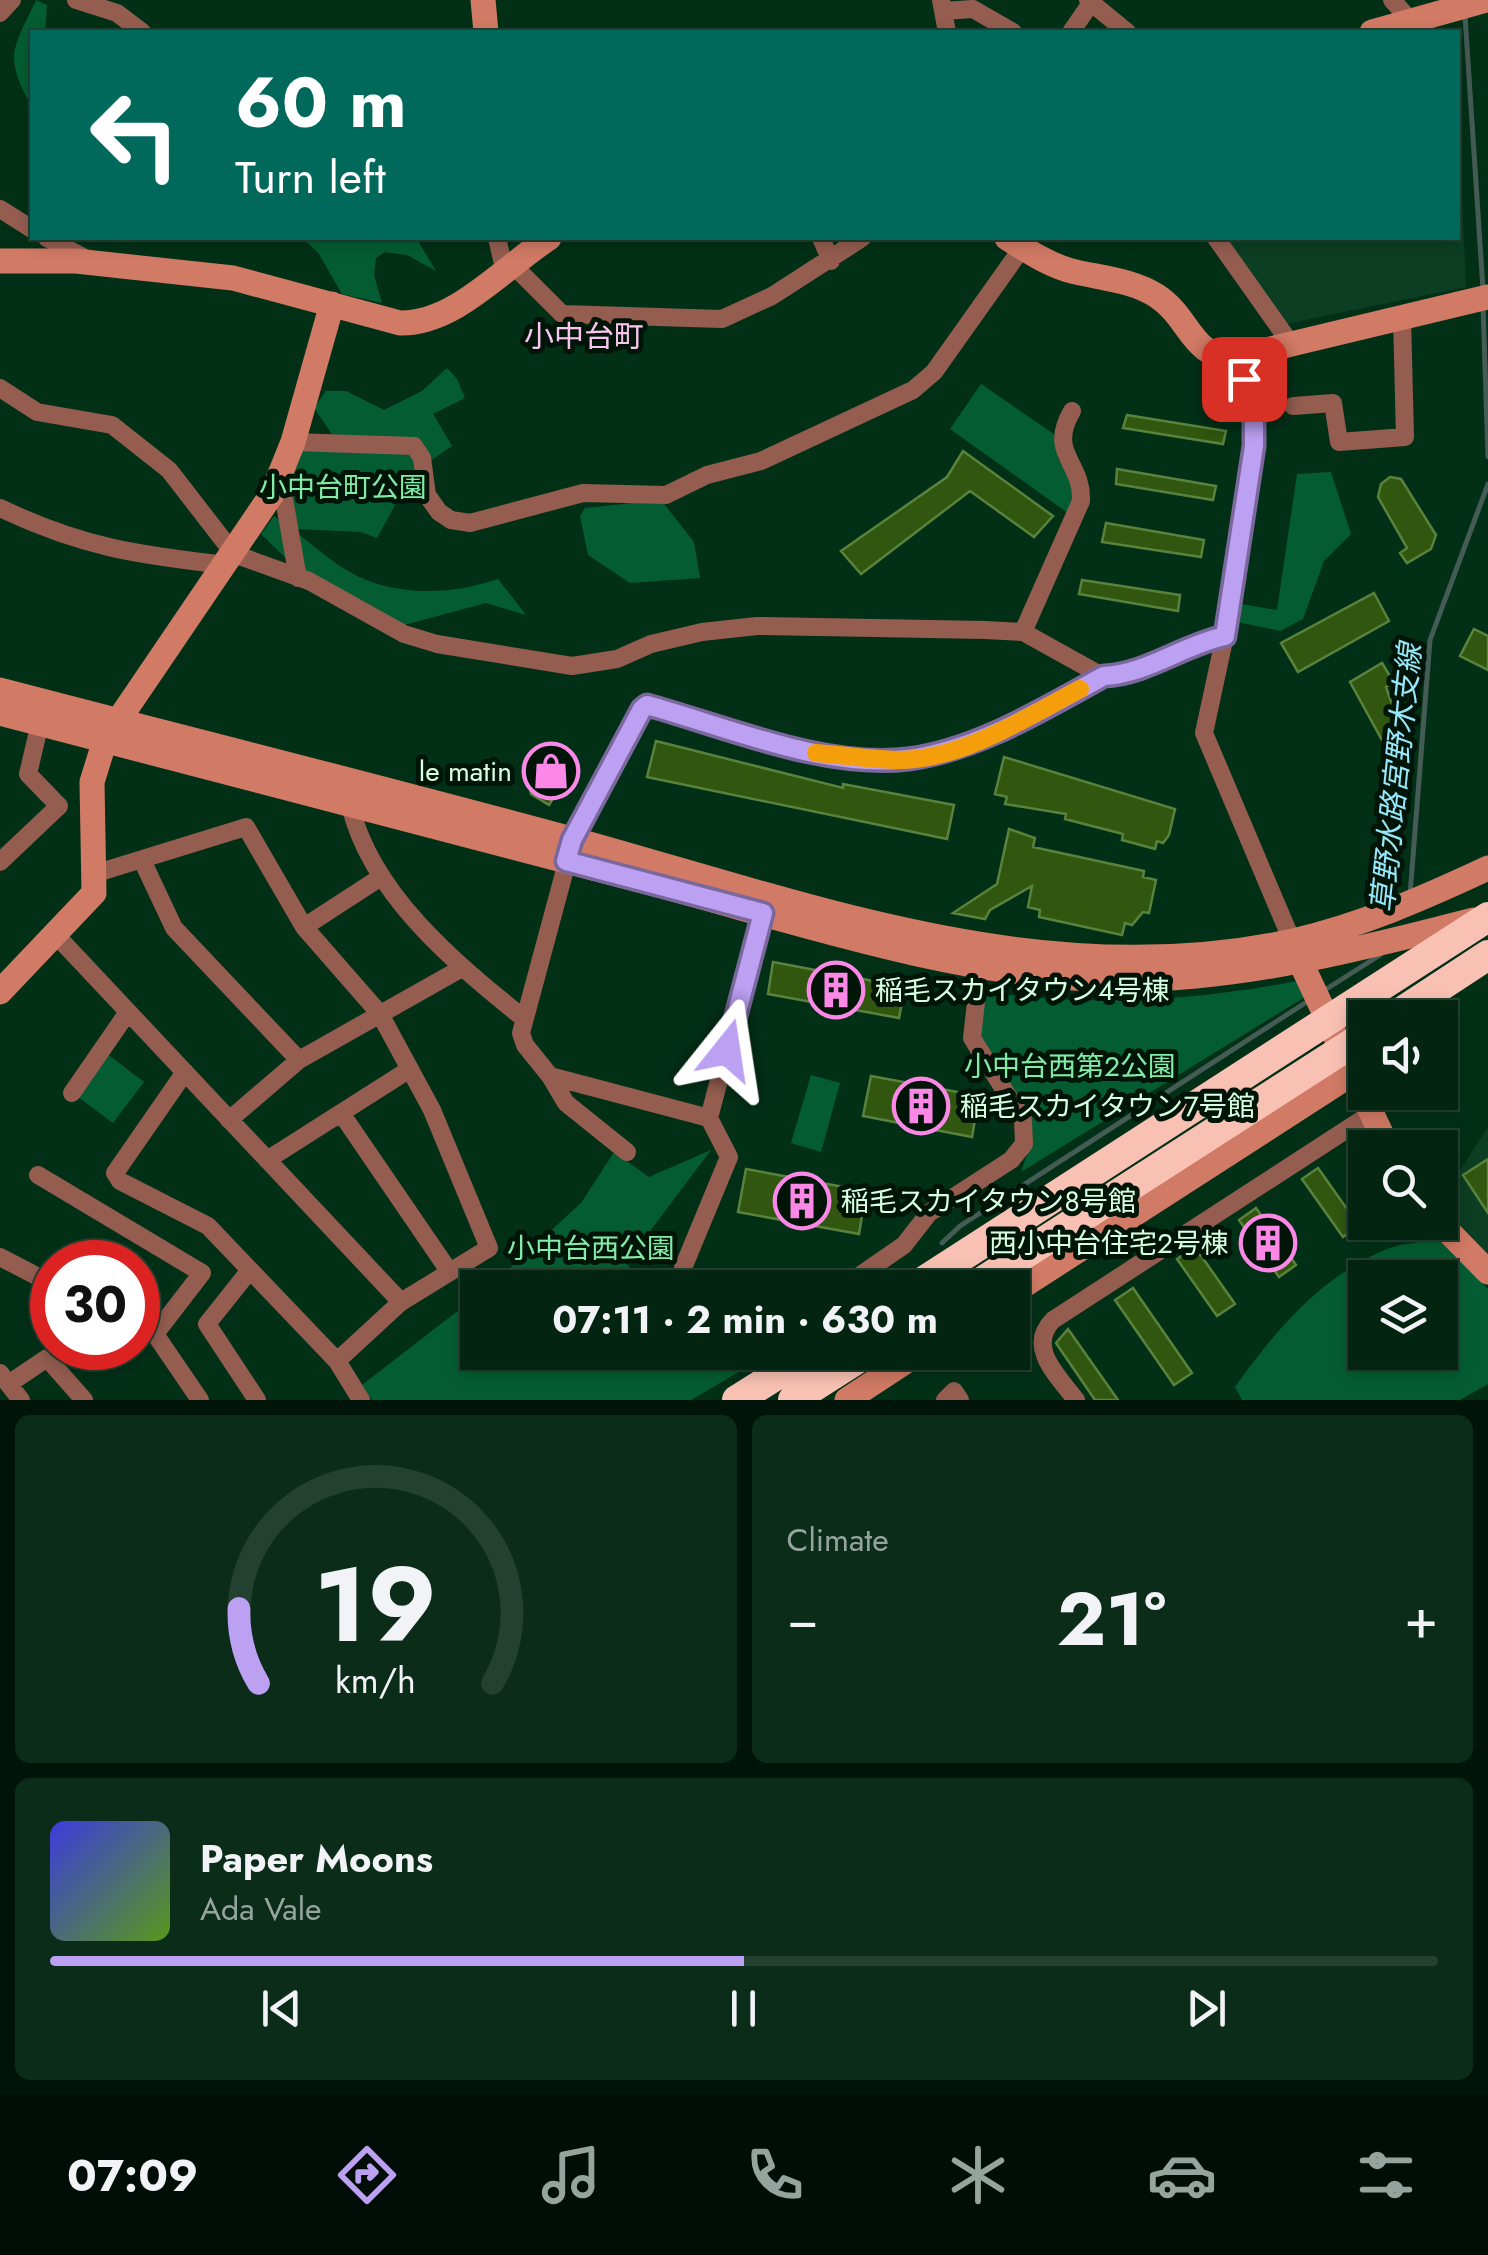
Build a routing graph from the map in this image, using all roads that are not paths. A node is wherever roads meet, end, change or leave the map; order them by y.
1 (12, 0) edge
2 (76, 0) edge
3 (483, 0) edge
4 (1392, 0) edge
5 (1486, 0) edge
6 (1090, 2) edge
7 (942, 5) edge
8 (1445, 6) edge
9 (0, 13) edge
10 (1411, 21) junction
11 (139, 30) edge
12 (486, 30) edge
13 (947, 30) edge
14 (1010, 30) edge
15 (1073, 30) edge
16 (1125, 30) edge
17 (1379, 30) edge
18 (0, 209) edge
19 (30, 228) edge
20 (51, 240) edge
21 (497, 240) edge
22 (545, 240) edge
23 (822, 240) edge
24 (859, 240) edge
25 (1217, 240) edge
26 (1014, 243) edge
27 (0, 261) edge
28 (831, 261) junction
29 (94, 263) junction
30 (508, 266) junction
31 (1488, 297) edge
32 (332, 304) junction
33 (1402, 317) junction
34 (1291, 344) junction
35 (1237, 357) junction
36 (0, 388) edge
37 (1293, 406) dead end
38 (1072, 411) dead end
39 (293, 442) junction
40 (280, 476) junction
41 (0, 508) edge
42 (230, 560) junction
43 (298, 578) junction
44 (1023, 632) junction
45 (1225, 636) junction
46 (1104, 676) junction
47 (0, 690) edge
48 (0, 713) edge
49 (40, 723) junction
50 (112, 731) junction
51 (350, 806) junction
52 (569, 850) junction
53 (142, 860) junction
54 (0, 862) edge
55 (1488, 868) edge
56 (96, 873) junction
57 (380, 877) junction
58 (763, 913) junction
59 (1488, 916) edge
60 (304, 927) junction
61 (54, 934) junction
62 (1296, 951) junction
63 (1488, 955) edge
64 (980, 966) junction
65 (462, 968) junction
66 (0, 992) edge
67 (1419, 1000) edge
68 (128, 1012) junction
69 (380, 1014) junction
70 (522, 1017) junction
71 (1348, 1046) edge
72 (298, 1060) junction
73 (1348, 1062) edge
74 (410, 1069) junction
75 (184, 1072) junction
76 (550, 1076) junction
77 (1348, 1076) edge
78 (72, 1093) dead end
79 (1371, 1110) edge
80 (341, 1112) junction
81 (1372, 1113) junction
82 (709, 1118) junction
83 (230, 1120) junction
84 (1380, 1130) edge
85 (627, 1152) dead end
86 (267, 1160) junction
87 (38, 1175) dead end
88 (147, 1240) edge
89 (1457, 1240) edge
90 (160, 1248) edge
91 (0, 1257) edge
92 (250, 1270) junction
93 (684, 1270) edge
94 (868, 1270) edge
95 (942, 1270) edge
96 (1000, 1270) edge
97 (448, 1271) junction
98 (1488, 1272) edge
99 (30, 1273) edge
100 (1030, 1281) edge
101 (401, 1302) junction
102 (160, 1329) edge
103 (160, 1340) edge
104 (338, 1362) junction
105 (784, 1370) edge
106 (840, 1370) edge
107 (892, 1370) edge
108 (5, 1378) edge
109 (196, 1397) edge
110 (20, 1400) edge
111 (84, 1400) edge
112 (257, 1400) edge
113 (360, 1400) edge
114 (736, 1400) edge
115 (793, 1400) edge
116 (846, 1400) edge
117 (945, 1400) edge
118 (960, 1400) edge
119 (1076, 1400) edge

1 - 9 street
2 - 11 street
3 - 12 street
4 - 10 street
5 - 8 street
6 - 15 street
6 - 16 street
7 - 13 street
7 - 14 street
8 - 10 street
10 - 17 street
18 - 19 street
20 - 29 street
21 - 30 street
22 - 30 street
23 - 28 street
24 - 28 street
25 - 34 street
26 - 35 street
26 - 39 street
27 - 29 street
28 - 30 street
29 - 32 street
30 - 32 street
31 - 33 street
32 - 39 street
33 - 34 street
33 - 37 street
34 - 35 street
35 - 45 street
36 - 42 street
38 - 44 street
39 - 40 street
40 - 42 street
40 - 43 street
41 - 42 street
42 - 43 street
42 - 50 street
43 - 44 street
44 - 46 street
45 - 46 street
45 - 62 street
46 - 52 street
47 - 50 street
48 - 49 street
49 - 50 street
49 - 54 street
50 - 51 street
50 - 52 street
50 - 56 street
51 - 52 street
51 - 57 street
52 - 58 street
52 - 62 street
52 - 70 street
53 - 56 street
53 - 60 street
53 - 72 street
55 - 62 street
56 - 61 street
57 - 60 street
57 - 65 street
58 - 64 street
58 - 82 street
59 - 62 street
59 - 95 highway, bridge
60 - 69 street
61 - 66 street
61 - 68 street
62 - 64 street
62 - 73 street
63 - 67 highway
64 - 94 street
65 - 69 street
65 - 70 street
68 - 75 street
68 - 78 street
69 - 72 street
69 - 74 street
70 - 76 street
71 - 96 highway, bridge
72 - 83 street
74 - 80 street
74 - 97 street
75 - 83 street
75 - 92 street
76 - 82 street
76 - 85 street
77 - 100 street
79 - 81 street
80 - 86 street
80 - 97 street
81 - 84 street
81 - 119 street
82 - 93 street
83 - 86 street
86 - 101 street
87 - 88 street
89 - 98 street
90 - 102 street
91 - 99 street
92 - 104 street
92 - 112 street
97 - 101 street
101 - 104 street
103 - 109 street
104 - 113 street
105 - 114 highway
106 - 115 highway
107 - 116 street
108 - 110 street
108 - 111 street
117 - 118 street

